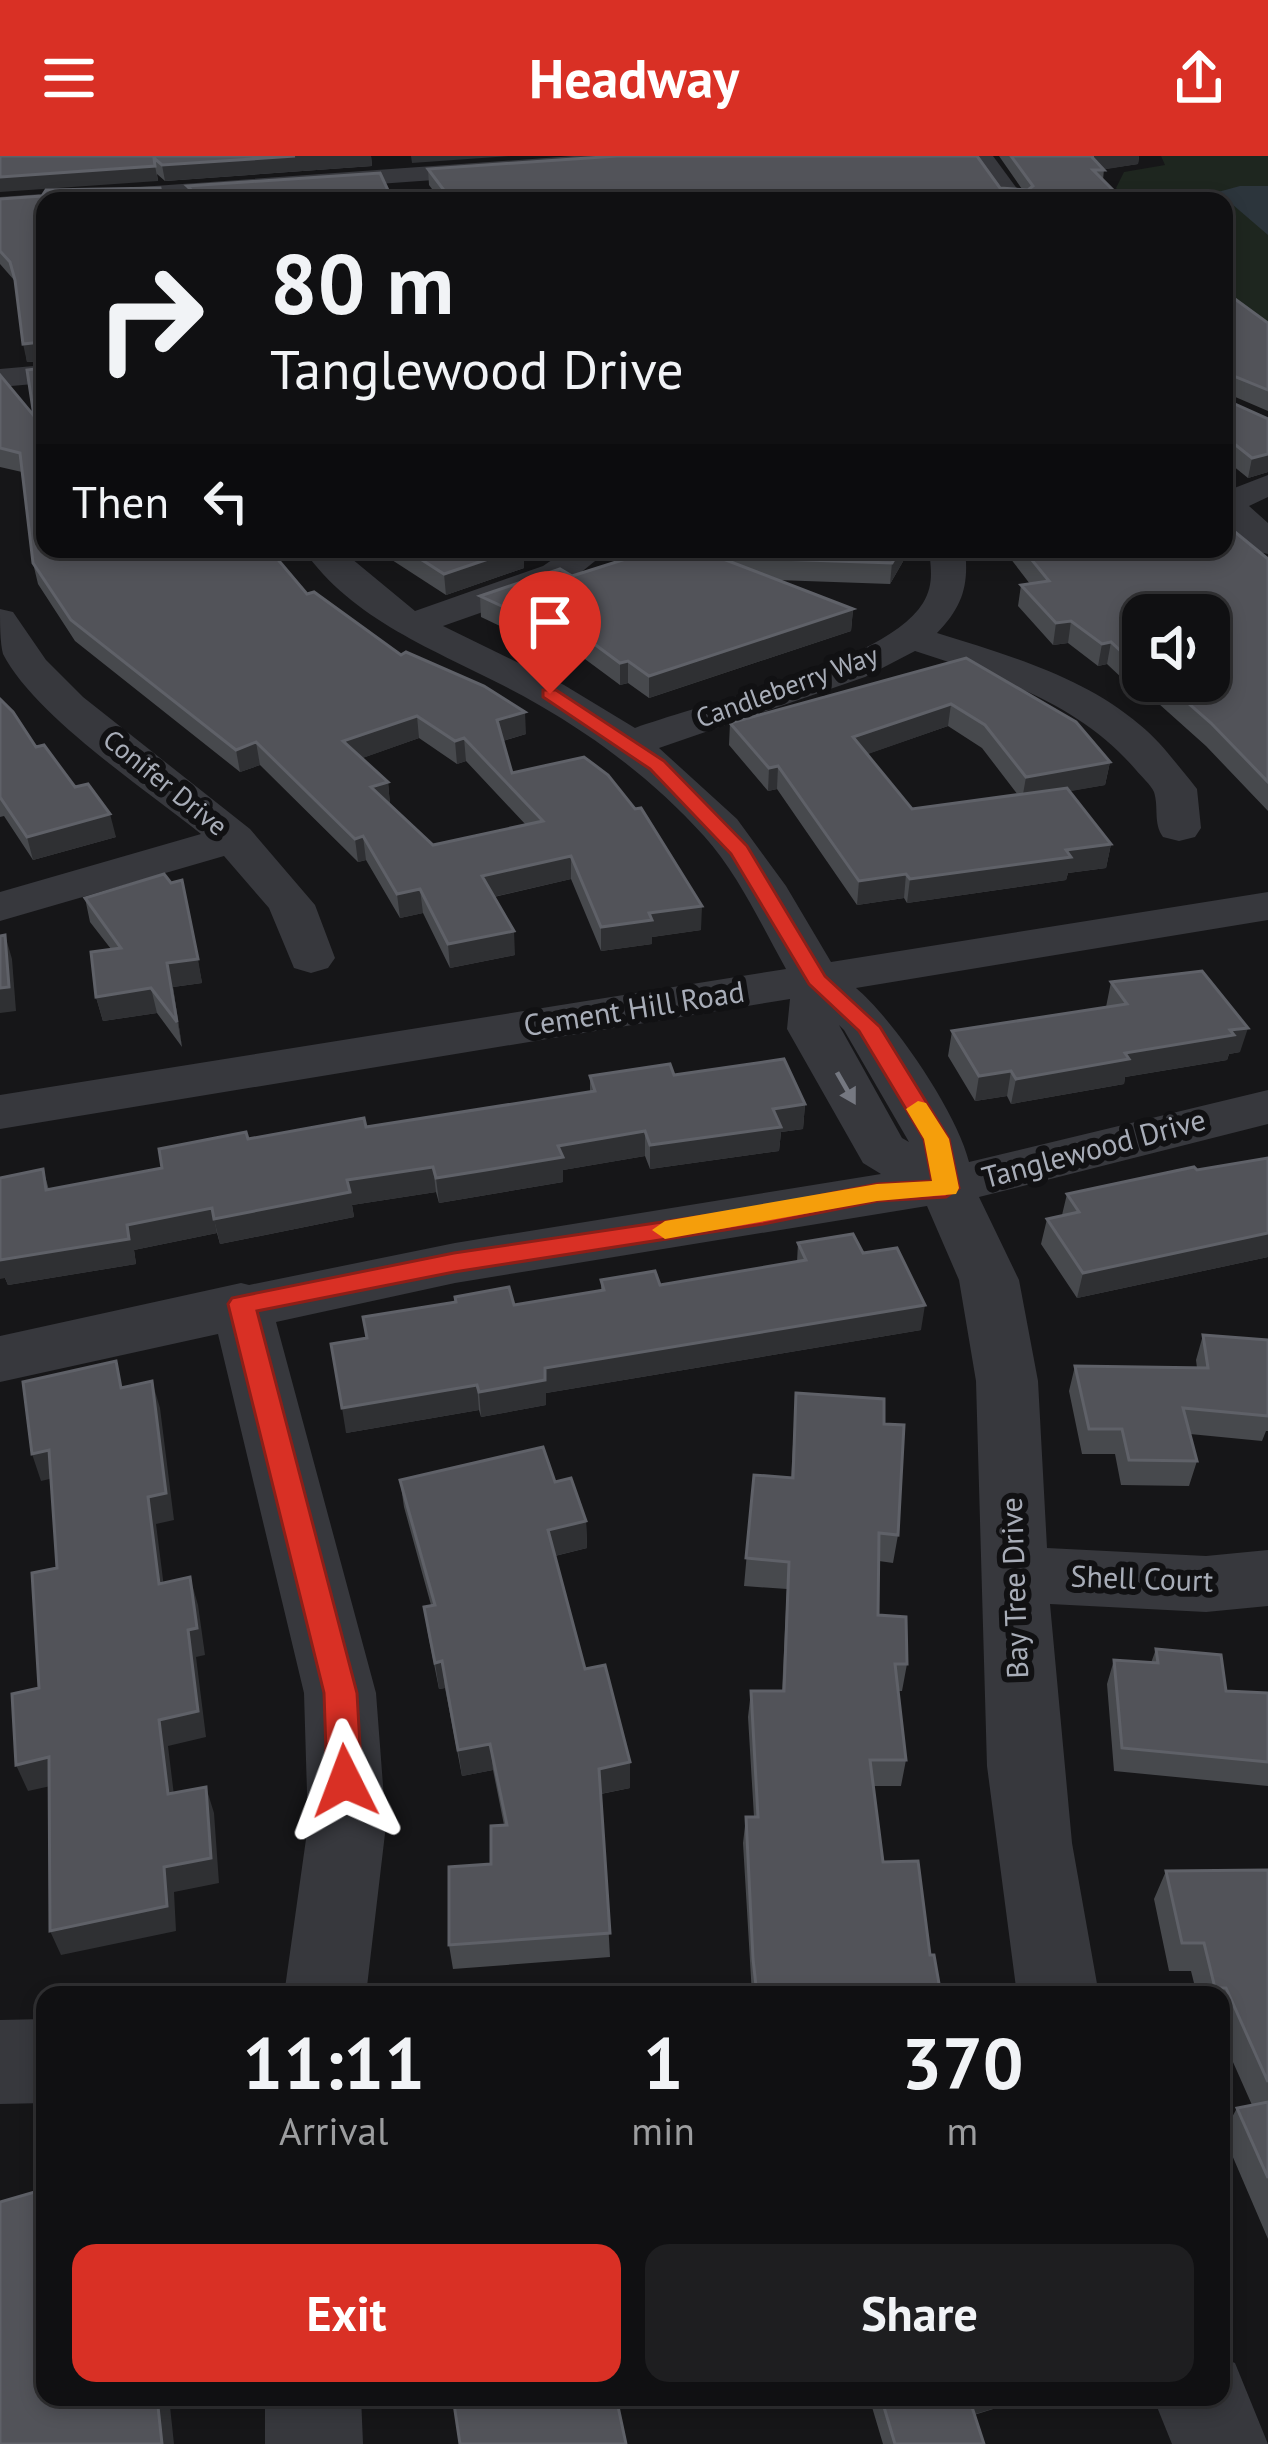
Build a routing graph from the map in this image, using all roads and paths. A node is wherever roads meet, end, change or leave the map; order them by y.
1 (671, 156) edge
2 (981, 156) edge
3 (593, 159) edge
4 (622, 190) edge
5 (158, 192) edge
6 (1007, 192) edge
7 (36, 201) edge
8 (0, 204) edge
9 (36, 375) edge
10 (0, 378) edge
11 (1268, 484) edge
12 (1233, 500) edge
13 (1233, 509) edge
14 (1268, 543) edge
15 (329, 558) edge
16 (579, 558) edge
17 (950, 558) edge
18 (0, 620) edge
19 (410, 625) junction
20 (911, 637) junction
21 (631, 744) junction
22 (1179, 827) dead end
23 (234, 839) junction
24 (1268, 906) edge
25 (0, 907) edge
26 (311, 958) dead end
27 (817, 980) junction
28 (1268, 1107) edge
29 (0, 1112) edge
30 (946, 1188) junction
31 (241, 1304) junction
32 (0, 1359) edge
33 (1016, 1574) junction
34 (1268, 1578) edge
35 (326, 1986) edge
36 (1056, 1986) edge
37 (36, 2061) edge
38 (0, 2062) edge
39 (313, 2406) edge
40 (1205, 2406) edge
41 (314, 2444) edge
42 (1221, 2444) edge

1 - 3 street
2 - 6 street
3 - 4 street
3 - 5 street
7 - 8 street
9 - 10 street
11 - 12 street
13 - 14 street
15 - 19 street
16 - 19 street
17 - 20 street, Candleberry Way
18 - 23 street, Conifer Drive
19 - 21 street
20 - 21 street, Candleberry Way
20 - 22 street
21 - 27 street
23 - 25 street
23 - 26 street, Conifer Drive
24 - 27 street, Cement Hill Road
27 - 29 street, Cement Hill Road
27 - 30 street
28 - 30 street, Tanglewood Drive
30 - 31 street, Tanglewood Drive
30 - 33 street, Bay Tree Drive
31 - 32 street, Tanglewood Drive
31 - 35 street
33 - 34 street, Shell Court
33 - 36 street, Bay Tree Drive
37 - 38 street
39 - 41 street
40 - 42 street

